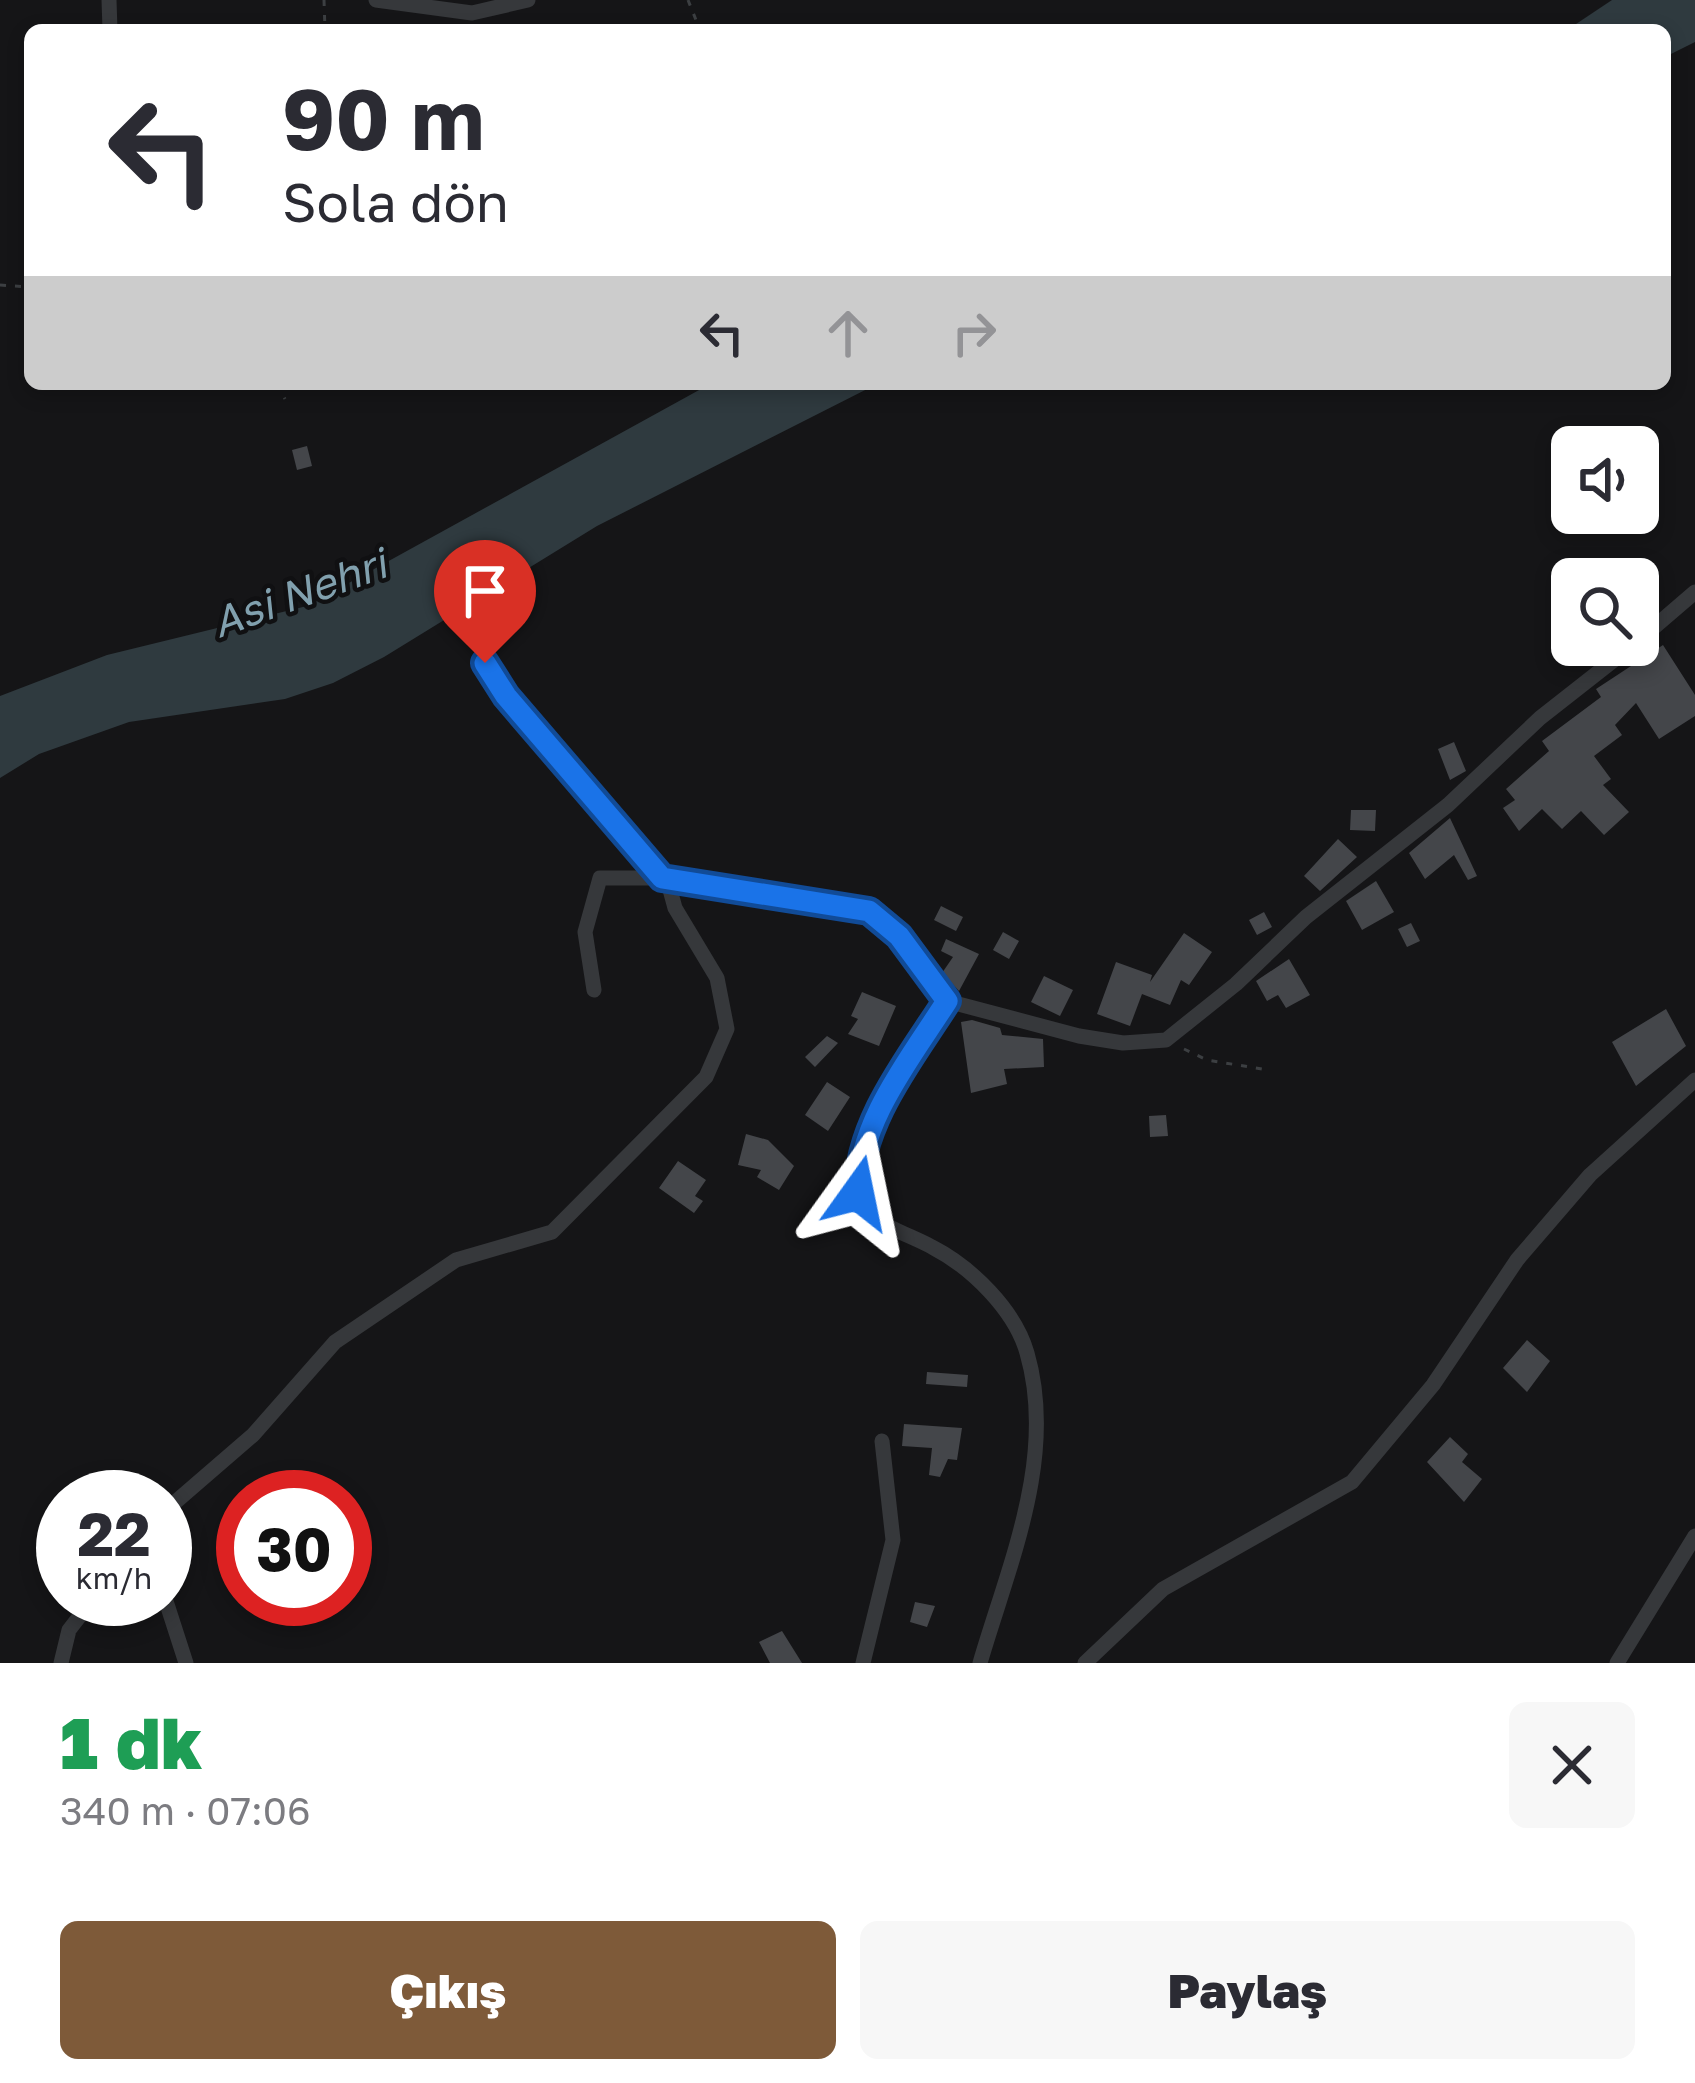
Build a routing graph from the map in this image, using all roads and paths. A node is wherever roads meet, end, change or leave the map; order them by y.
1 (376, 0) edge
2 (528, 0) edge
3 (281, 390) edge
4 (285, 399) dead end
5 (1695, 592) edge
6 (1659, 623) edge
7 (485, 663) dead end
8 (1606, 666) edge
9 (662, 878) junction
10 (594, 990) dead end
11 (947, 1001) junction
12 (1166, 1040) junction
13 (1268, 1070) dead end
14 (1695, 1080) edge
15 (882, 1441) dead end
16 (192, 1488) edge
17 (1695, 1536) edge
18 (72, 1626) edge
19 (174, 1626) edge
20 (61, 1663) edge
21 (186, 1663) edge
22 (863, 1663) edge
23 (980, 1663) edge
24 (1085, 1663) edge
25 (1617, 1663) edge

1 - 2 street
3 - 4 path
5 - 6 street
7 - 9 street
8 - 12 street
9 - 10 street
9 - 11 street
9 - 16 street
11 - 12 street
11 - 23 street
12 - 13 path
14 - 24 street
15 - 22 street
17 - 25 street
18 - 20 street
19 - 21 street

